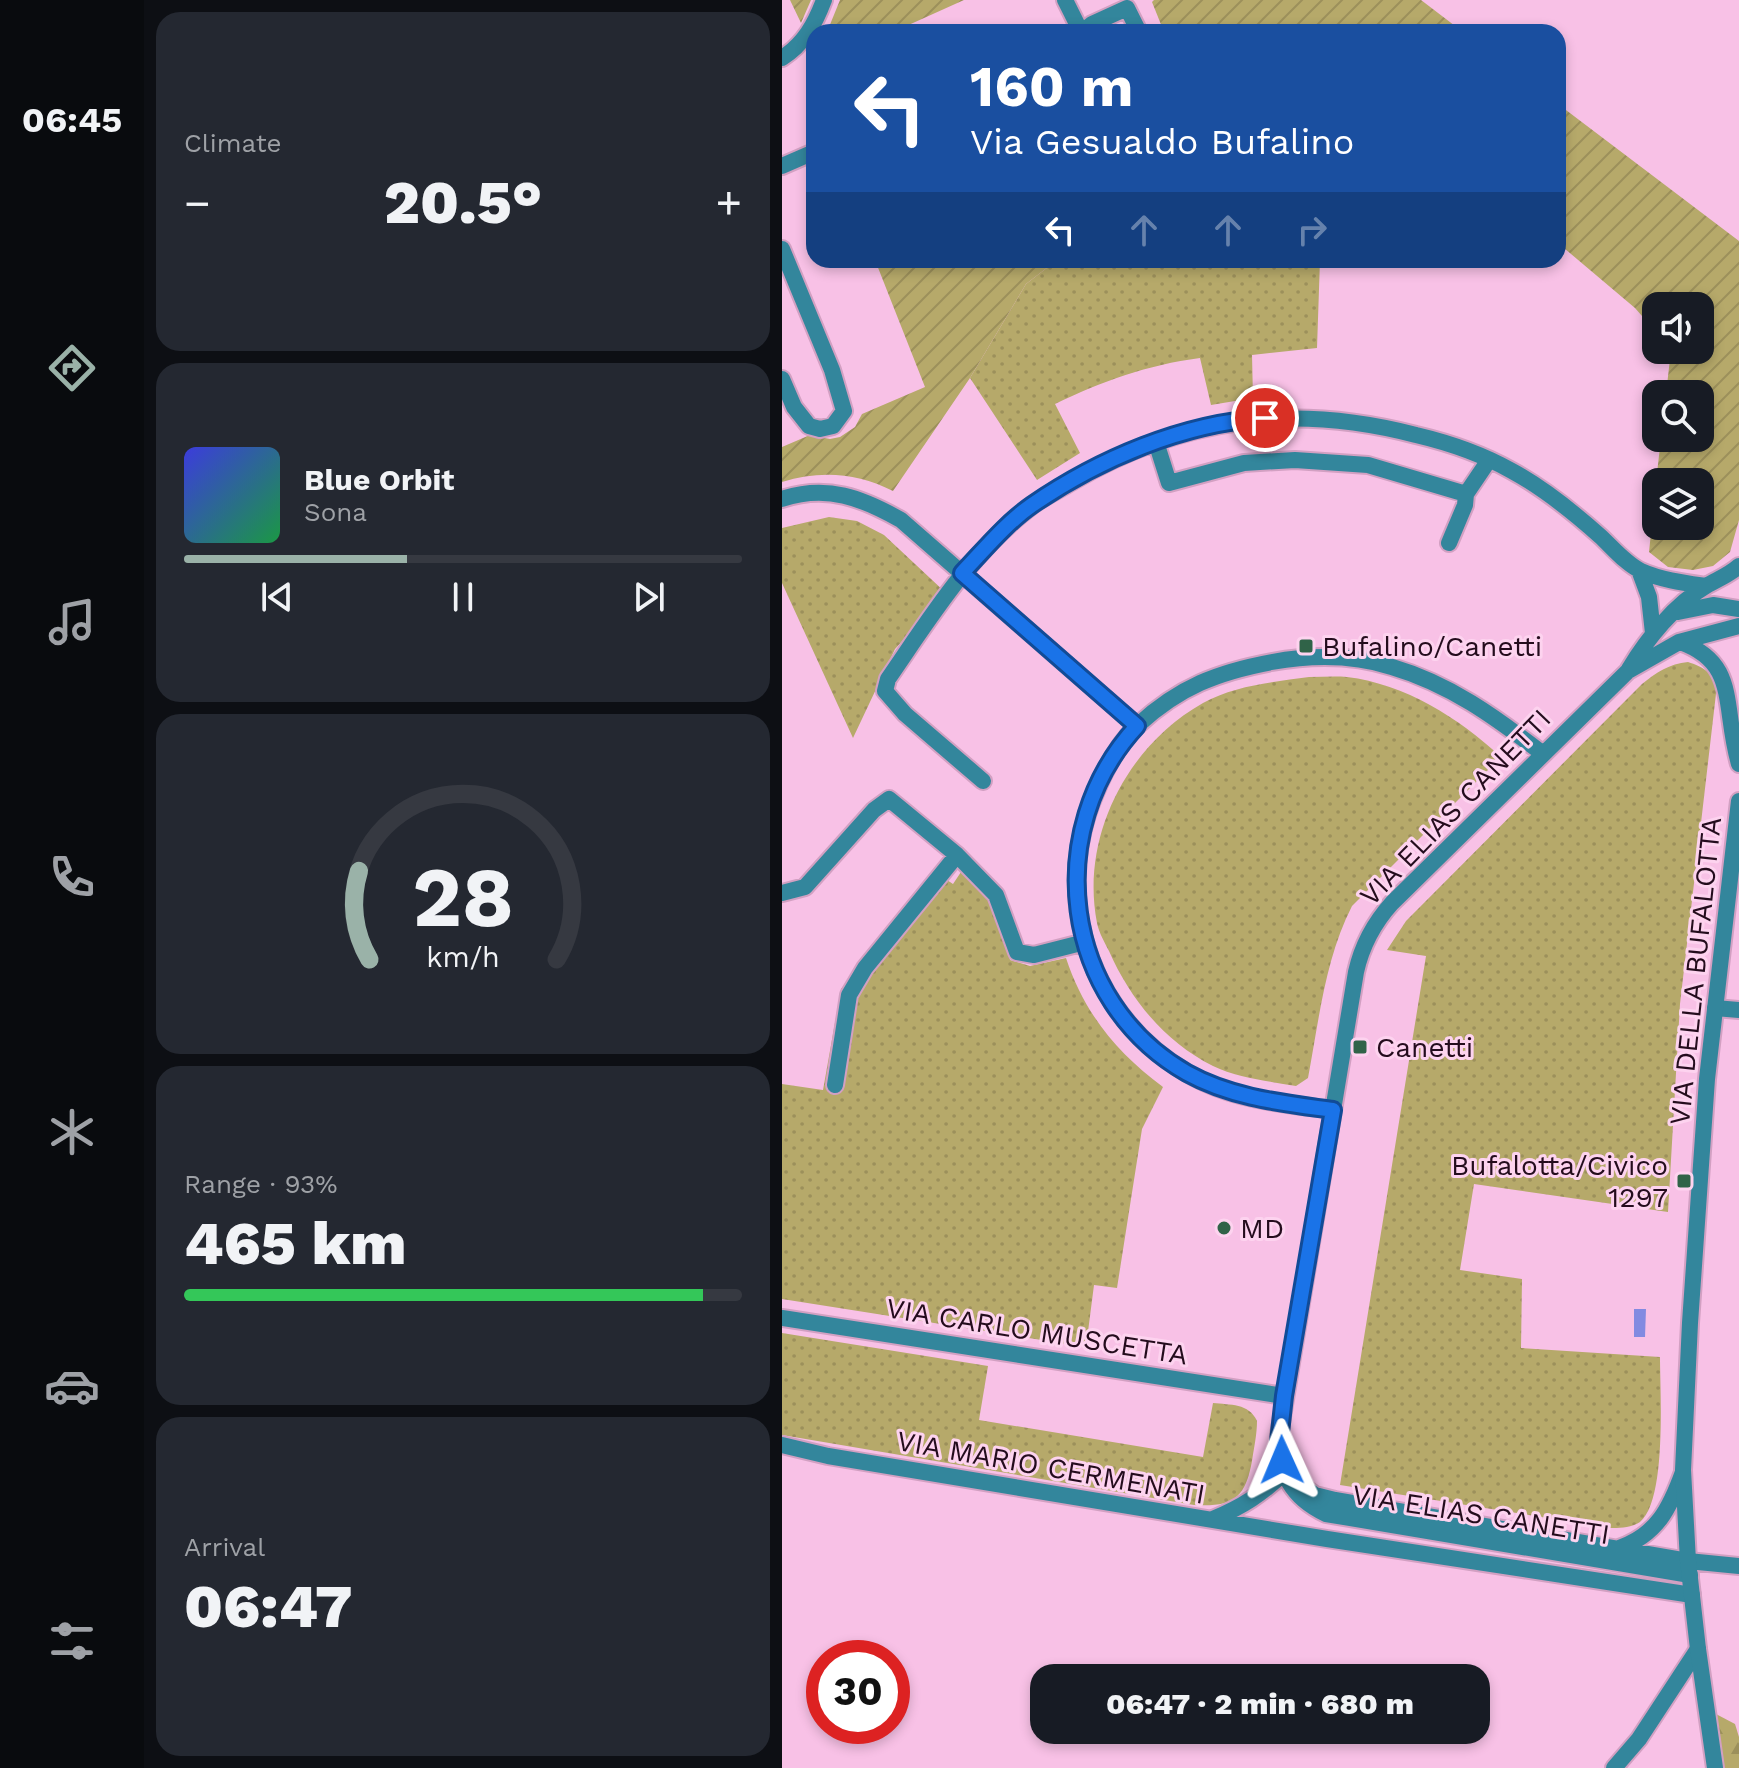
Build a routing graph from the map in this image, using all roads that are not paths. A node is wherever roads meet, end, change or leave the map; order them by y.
1 (824, 0) edge
2 (1065, 0) edge
3 (815, 24) edge
4 (1078, 24) edge
5 (1092, 24) edge
6 (1135, 24) edge
7 (806, 36) edge
8 (782, 58) edge
9 (806, 156) edge
10 (782, 166) edge
11 (782, 249) edge
12 (782, 379) edge
13 (1156, 442) junction
14 (1489, 460) junction
15 (1466, 494) junction
16 (782, 499) edge
17 (1449, 543) dead end
18 (1739, 566) edge
19 (1639, 570) junction
20 (962, 573) junction
21 (1706, 586) junction
22 (1739, 609) edge
23 (1671, 615) junction
24 (1739, 626) edge
25 (1653, 633) junction
26 (1679, 642) junction
27 (1628, 671) junction
28 (1137, 726) junction
29 (1542, 753) junction
30 (1739, 764) edge
31 (983, 781) dead end
32 (1739, 801) edge
33 (957, 855) junction
34 (782, 893) edge
35 (1085, 942) junction
36 (1715, 1008) junction
37 (1739, 1010) edge
38 (835, 1085) dead end
39 (1333, 1110) junction
40 (782, 1318) edge
41 (1284, 1396) junction
42 (782, 1445) edge
43 (1683, 1470) junction
44 (1285, 1472) junction
45 (1263, 1493) junction
46 (1326, 1514) junction
47 (1212, 1520) junction
48 (1444, 1527) junction
49 (1266, 1529) junction
50 (1294, 1534) junction
51 (1618, 1549) junction
52 (1739, 1566) edge
53 (1689, 1568) junction
54 (1692, 1595) junction
55 (1698, 1649) junction
56 (1614, 1768) edge
57 (1715, 1768) edge

1 - 3 street
2 - 4 street
5 - 6 street
7 - 8 street
9 - 10 street
11 - 12 street
13 - 14 street
13 - 15 street
13 - 20 street
14 - 15 street
14 - 19 street
15 - 17 street
16 - 20 street
18 - 21 street
19 - 21 street
19 - 25 street
20 - 28 street
20 - 31 street
21 - 23 street
22 - 23 street
23 - 25 street
24 - 26 street
25 - 27 street
26 - 27 street
26 - 30 street
27 - 29 street, VIA ELIAS CANETTI
28 - 29 street
28 - 35 street
29 - 39 street, VIA ELIAS CANETTI
32 - 36 street, VIA DELLA BUFALOTTA
33 - 34 street
33 - 35 street
33 - 38 street
35 - 39 street
36 - 37 street
36 - 43 street, VIA DELLA BUFALOTTA
39 - 41 street, VIA ELIAS CANETTI
40 - 41 street, VIA CARLO MUSCETTA
41 - 44 street, VIA ELIAS CANETTI
42 - 47 street, VIA MARIO CERMENATI
43 - 51 street
43 - 53 street, VIA DELLA BUFALOTTA
44 - 45 street
44 - 46 street, VIA ELIAS CANETTI
44 - 48 street, VIA ELIAS CANETTI
45 - 47 street
45 - 49 street
46 - 48 street, VIA ELIAS CANETTI
46 - 50 street
47 - 49 street, VIA MARIO CERMENATI
48 - 51 street, VIA ELIAS CANETTI
48 - 53 street, VIA ELIAS CANETTI
49 - 50 street, VIA MARIO CERMENATI
50 - 54 street, VIA MARIO CERMENATI
51 - 53 street, VIA ELIAS CANETTI
52 - 53 street
53 - 54 street, VIA DELLA BUFALOTTA
54 - 55 street, VIA DELLA BUFALOTTA
55 - 56 street
55 - 57 street, VIA DELLA BUFALOTTA

